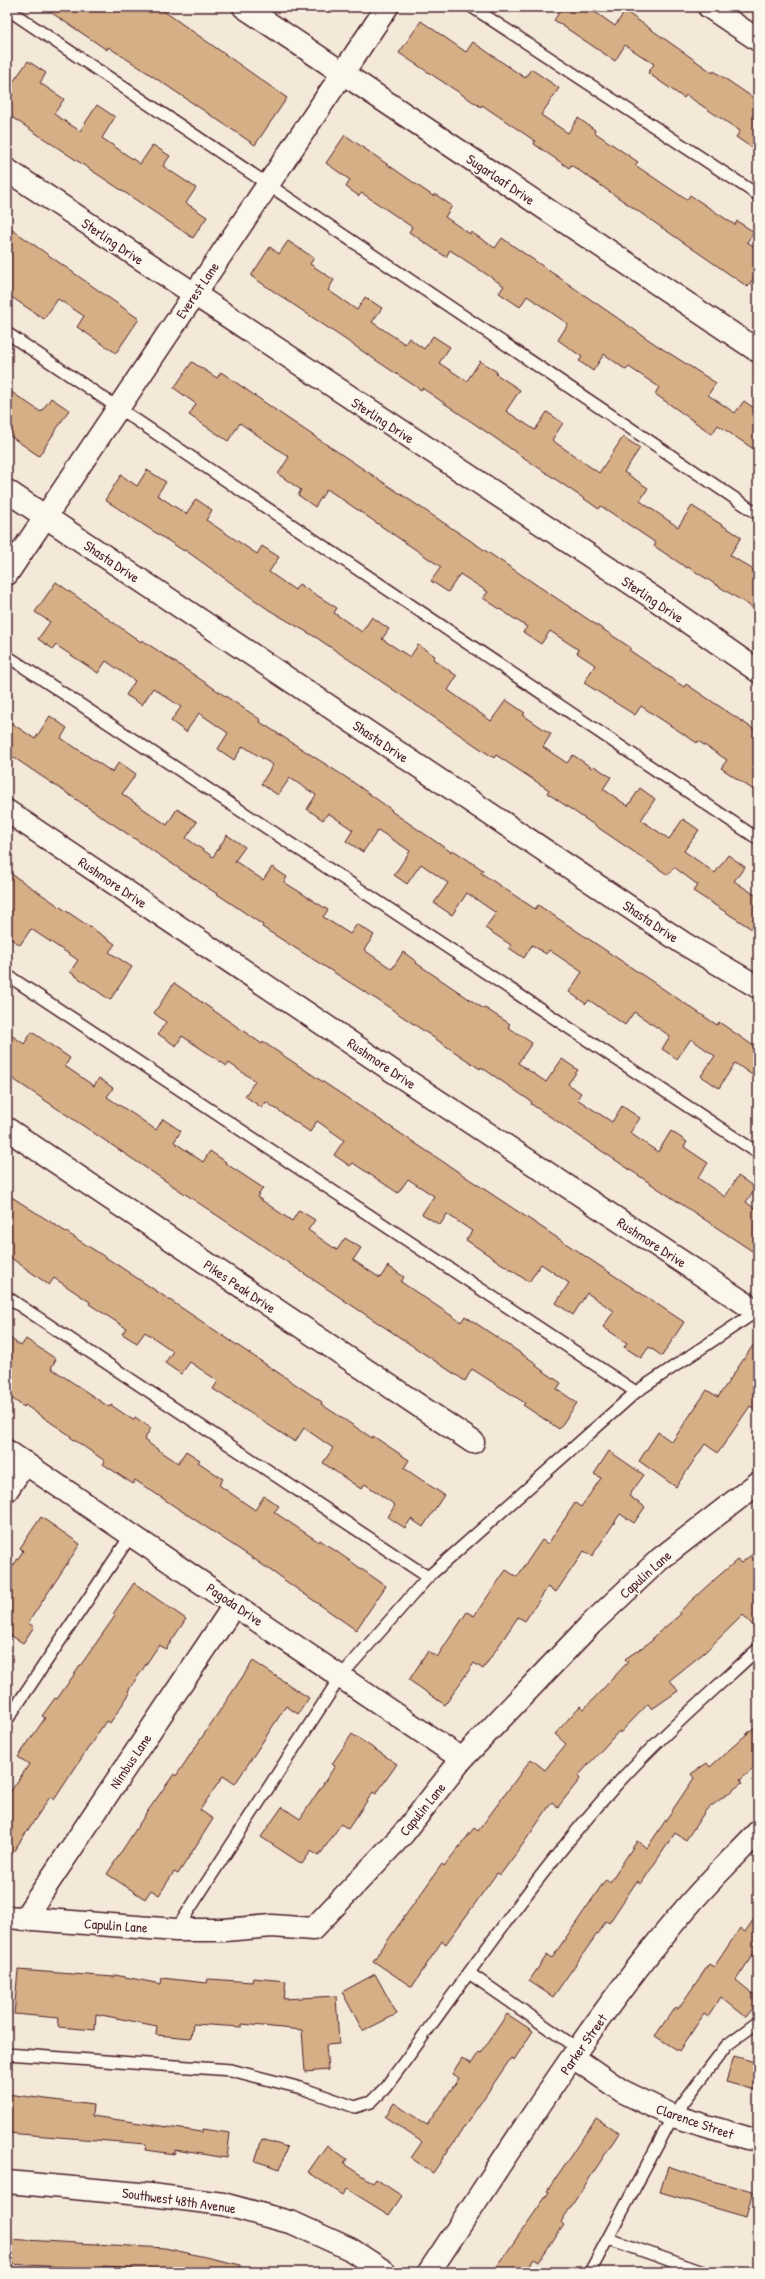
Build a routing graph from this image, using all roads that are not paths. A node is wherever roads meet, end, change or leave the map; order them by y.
1 (244, 7) edge
2 (387, 7) edge
3 (472, 7) edge
4 (7, 9) edge
5 (716, 9) edge
6 (758, 40) edge
7 (343, 73) junction
8 (7, 170) edge
9 (268, 184) junction
10 (758, 195) edge
11 (194, 295) junction
12 (7, 333) edge
13 (758, 351) edge
14 (119, 407) junction
15 (7, 491) edge
16 (758, 514) edge
17 (45, 516) junction
18 (7, 574) edge
19 (7, 656) edge
20 (758, 671) edge
21 (7, 811) edge
22 (758, 839) edge
23 (7, 975) edge
24 (758, 987) edge
25 (7, 1129) edge
26 (758, 1153) edge
27 (7, 1297) edge
28 (757, 1311) edge
29 (636, 1392) junction
30 (473, 1442) dead end
31 (7, 1451) edge
32 (25, 1463) junction
33 (758, 1483) edge
34 (7, 1490) edge
35 (131, 1535) junction
36 (428, 1577) junction
37 (235, 1604) junction
38 (758, 1649) edge
39 (341, 1676) junction
40 (7, 1720) edge
41 (462, 1759) junction
42 (758, 1832) edge
43 (16, 1918) edge
44 (176, 1930) junction
45 (470, 1973) junction
46 (758, 2022) edge
47 (575, 2053) junction
48 (7, 2054) edge
49 (673, 2116) junction
50 (758, 2140) edge
51 (7, 2182) edge
52 (609, 2239) junction
53 (385, 2272) edge
54 (429, 2272) edge
55 (590, 2272) edge
56 (703, 2272) edge

1 - 7 street, Sugarloaf Drive
2 - 7 street, Everest Lane
3 - 10 lane
4 - 9 lane
5 - 6 street
7 - 9 street, Everest Lane
7 - 13 street, Sugarloaf Drive
8 - 11 street, Sterling Drive
9 - 11 street, Everest Lane
9 - 16 lane
11 - 14 street, Everest Lane
11 - 20 street, Sterling Drive
12 - 14 lane
14 - 17 street, Everest Lane
14 - 22 lane
15 - 17 street, Shasta Drive
17 - 18 street, Everest Lane
17 - 24 street, Shasta Drive
19 - 26 lane
21 - 28 street, Rushmore Drive
23 - 29 lane
25 - 30 street, Pikes Peak Drive
27 - 36 lane
28 - 29 lane
29 - 36 lane
31 - 32 street, Pagoda Drive
32 - 34 street
32 - 35 street, Pagoda Drive
33 - 41 street, Capulin Lane
35 - 37 street, Pagoda Drive
35 - 40 lane
36 - 39 lane
37 - 39 street, Pagoda Drive
37 - 43 street, Nimbus Lane
38 - 45 lane
39 - 41 street, Pagoda Drive
39 - 44 lane
41 - 44 street, Capulin Lane
42 - 47 street, Parker Street
43 - 44 street, Capulin Lane
45 - 47 lane
45 - 48 lane
46 - 49 lane
47 - 49 street, Clarence Street
47 - 54 street, Parker Street
49 - 50 street, Clarence Street
49 - 52 lane
51 - 53 street, Southwest 48th Avenue
52 - 55 lane
52 - 56 lane

